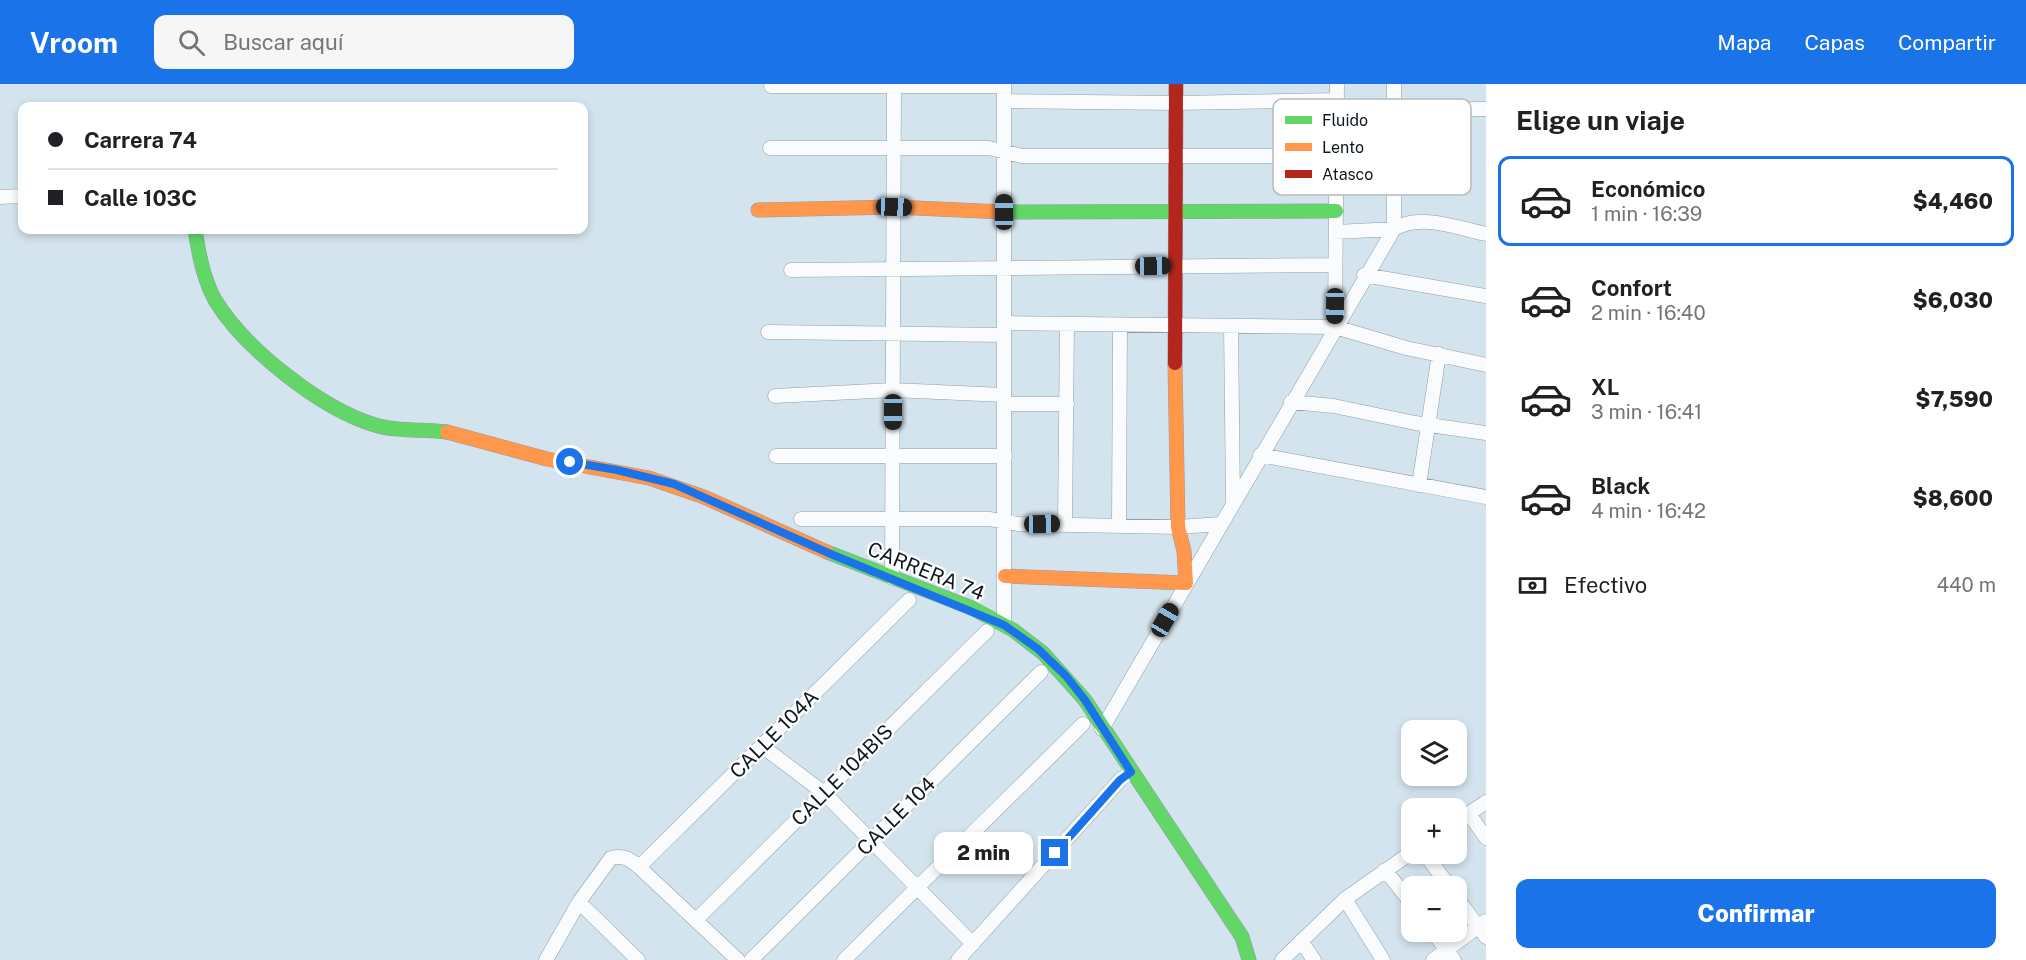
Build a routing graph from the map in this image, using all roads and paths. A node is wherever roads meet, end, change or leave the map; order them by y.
1 (1176, 84) edge
2 (894, 85) edge
3 (1004, 85) edge
4 (771, 86) dead end
5 (1004, 101) junction
6 (1176, 103) junction
7 (1273, 104) edge
8 (894, 147) junction
9 (770, 148) dead end
10 (1004, 151) junction
11 (1175, 155) junction
12 (1273, 156) edge
13 (1336, 195) edge
14 (1394, 195) edge
15 (18, 196) edge
16 (0, 197) edge
17 (894, 207) junction
18 (758, 210) dead end
19 (1174, 210) junction
20 (1336, 211) junction
21 (1004, 212) junction
22 (1394, 229) junction
23 (1336, 232) junction
24 (196, 234) edge
25 (1486, 234) edge
26 (1335, 265) junction
27 (1174, 266) junction
28 (1004, 267) junction
29 (791, 270) dead end
30 (893, 271) junction
31 (1365, 275) junction
32 (1486, 296) edge
33 (1067, 324) junction
34 (1120, 325) junction
35 (1175, 325) junction
36 (1231, 326) junction
37 (1335, 327) junction
38 (1004, 329) junction
39 (768, 332) dead end
40 (893, 334) junction
41 (1439, 354) junction
42 (1486, 365) edge
43 (893, 390) junction
44 (775, 396) dead end
45 (1005, 400) junction
46 (1291, 402) junction
47 (1067, 404) junction
48 (1428, 425) junction
49 (1486, 434) edge
50 (892, 455) junction
51 (1260, 455) junction
52 (776, 456) dead end
53 (1005, 456) junction
54 (1419, 485) junction
55 (1486, 497) edge
56 (1233, 503) junction
57 (801, 519) dead end
58 (892, 519) junction
59 (1005, 521) junction
60 (1065, 524) junction
61 (1221, 524) junction
62 (1119, 525) junction
63 (1178, 527) junction
64 (1005, 576) junction
65 (892, 578) junction
66 (1186, 583) junction
67 (909, 600) dead end
68 (1004, 625) junction
69 (987, 631) dead end
70 (1041, 672) dead end
71 (1083, 724) dead end
72 (1102, 729) junction
73 (762, 746) junction
74 (1131, 772) junction
75 (824, 793) junction
76 (1486, 802) edge
77 (1469, 814) joint
78 (1486, 838) edge
79 (872, 840) junction
80 (1401, 859) edge
81 (639, 867) junction
82 (1385, 870) junction
83 (917, 888) junction
84 (1401, 890) edge
85 (1345, 899) junction
86 (579, 902) junction
87 (1467, 910) edge
88 (696, 920) junction
89 (1483, 928) edge
90 (1301, 941) junction
91 (1440, 942) edge
92 (967, 954) edge
93 (549, 955) edge
94 (1451, 955) edge
95 (1245, 958) edge
96 (736, 959) edge
97 (563, 960) edge
98 (638, 960) edge
99 (751, 960) edge
100 (844, 960) edge
101 (1282, 960) edge
102 (1314, 960) edge
103 (1383, 960) edge
104 (1433, 960) edge

1 - 6 street
2 - 3 street
2 - 4 street
2 - 8 street
3 - 5 street
5 - 6 street
5 - 10 street
6 - 7 street
6 - 11 street
8 - 9 street
8 - 10 street
8 - 17 street
10 - 11 street
10 - 21 street
11 - 12 street
11 - 19 street
13 - 20 street
14 - 22 street
15 - 16 street
17 - 18 street
17 - 21 street
17 - 30 street
19 - 20 street
19 - 21 street
19 - 27 street
20 - 23 street
21 - 28 street
22 - 23 street
22 - 25 street
22 - 31 street
23 - 26 street
24 - 65 street, CARRERA 74
26 - 27 street
26 - 37 street
27 - 28 street
27 - 35 street
28 - 30 street
28 - 38 street
29 - 30 street
30 - 40 street
31 - 32 street
31 - 37 street
33 - 34 street
33 - 38 street
33 - 47 street
34 - 35 street
34 - 62 street
35 - 36 street
35 - 63 street
36 - 37 street
36 - 56 street
37 - 41 street
37 - 46 street
38 - 40 street
38 - 45 street
39 - 40 street
40 - 43 street
41 - 42 street
41 - 48 street
43 - 44 street
43 - 45 street
43 - 50 street
45 - 47 street
45 - 53 street
46 - 48 street
46 - 51 street
47 - 60 street
48 - 49 street
48 - 54 street
50 - 52 street
50 - 53 street
50 - 58 street
51 - 54 street
51 - 56 street
53 - 59 street
54 - 55 street
56 - 61 street
57 - 58 street
58 - 59 street
58 - 65 street
59 - 60 street
59 - 64 street
60 - 62 street
61 - 63 street
61 - 66 street
62 - 63 street
63 - 66 street
64 - 66 street
64 - 68 street
65 - 68 street, CARRERA 74
66 - 72 street
67 - 73 street, CALLE 104A
68 - 72 street, CARRERA 74
69 - 75 street, CALLE 104BIS
70 - 79 street, CALLE 104
71 - 83 street
72 - 74 street, CARRERA 74
73 - 75 street
73 - 81 street, CALLE 104A
74 - 92 street
74 - 95 street, CARRERA 74
75 - 79 street
75 - 88 street, CALLE 104BIS
76 - 77 street
77 - 78 street
79 - 83 street
79 - 99 street, CALLE 104
80 - 82 street
81 - 86 street
81 - 88 street
82 - 84 street
82 - 85 street
83 - 92 street
83 - 100 street
85 - 90 street
85 - 103 street
86 - 93 street
86 - 98 street
87 - 89 street
88 - 96 street
89 - 94 street
90 - 101 street
90 - 102 street
91 - 94 street
93 - 97 street
94 - 104 street

